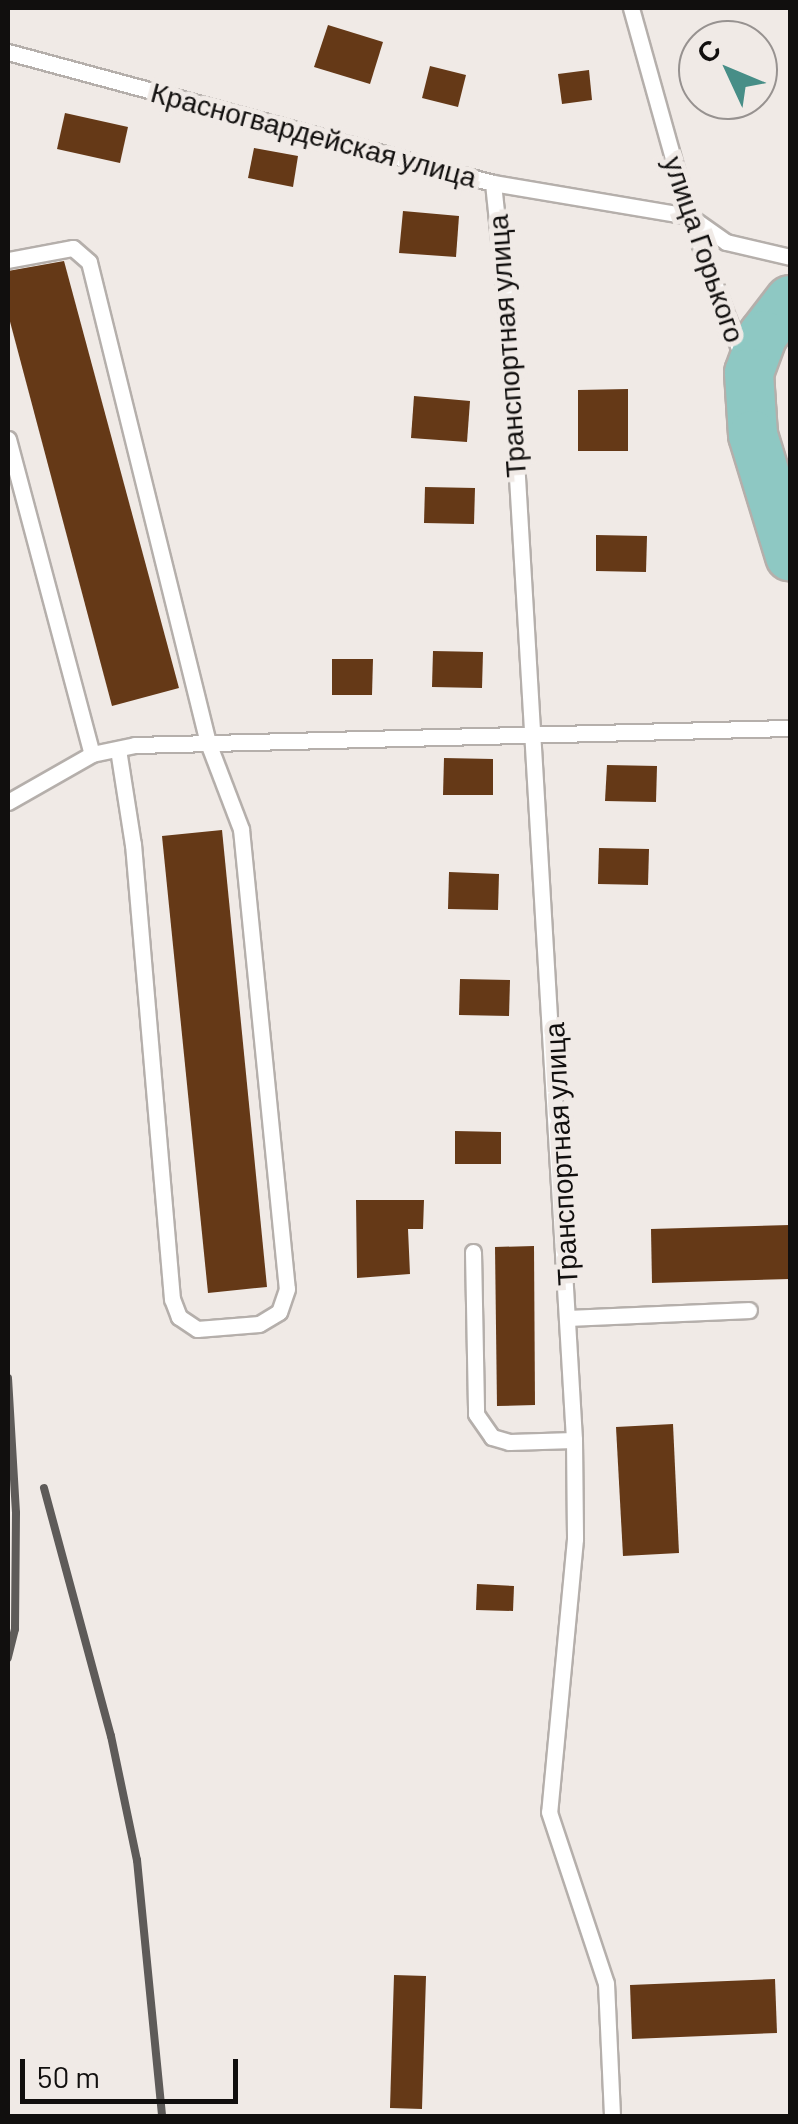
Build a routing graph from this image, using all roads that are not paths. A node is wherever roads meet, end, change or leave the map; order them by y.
1 (631, 8) edge
2 (8, 52) edge
3 (493, 182) junction
4 (689, 216) junction
5 (790, 257) edge
6 (8, 260) edge
7 (790, 300) edge
8 (749, 374) junction
9 (8, 439) edge
10 (790, 556) edge
11 (790, 728) edge
12 (529, 737) junction
13 (207, 740) junction
14 (118, 749) junction
15 (92, 754) junction
16 (8, 802) edge
17 (472, 1252) dead end
18 (749, 1310) dead end
19 (570, 1318) junction
20 (574, 1440) junction
21 (612, 2116) edge

1 - 4 lane, улица Горького
2 - 3 lane, Красногвардейская улица
3 - 4 lane, Красногвардейская улица
3 - 12 lane, Транспортная улица
4 - 5 lane, Красногвардейская улица
4 - 8 lane, улица Горького
6 - 13 lane
7 - 8 main road, улица Горького
8 - 10 main road, улица Горького
9 - 15 lane
11 - 12 lane
12 - 13 lane
12 - 19 lane, Транспортная улица
13 - 14 lane
13 - 14 lane
14 - 15 lane
15 - 16 lane
17 - 20 lane
18 - 19 lane
19 - 20 lane, Транспортная улица
20 - 21 lane, Транспортная улица

